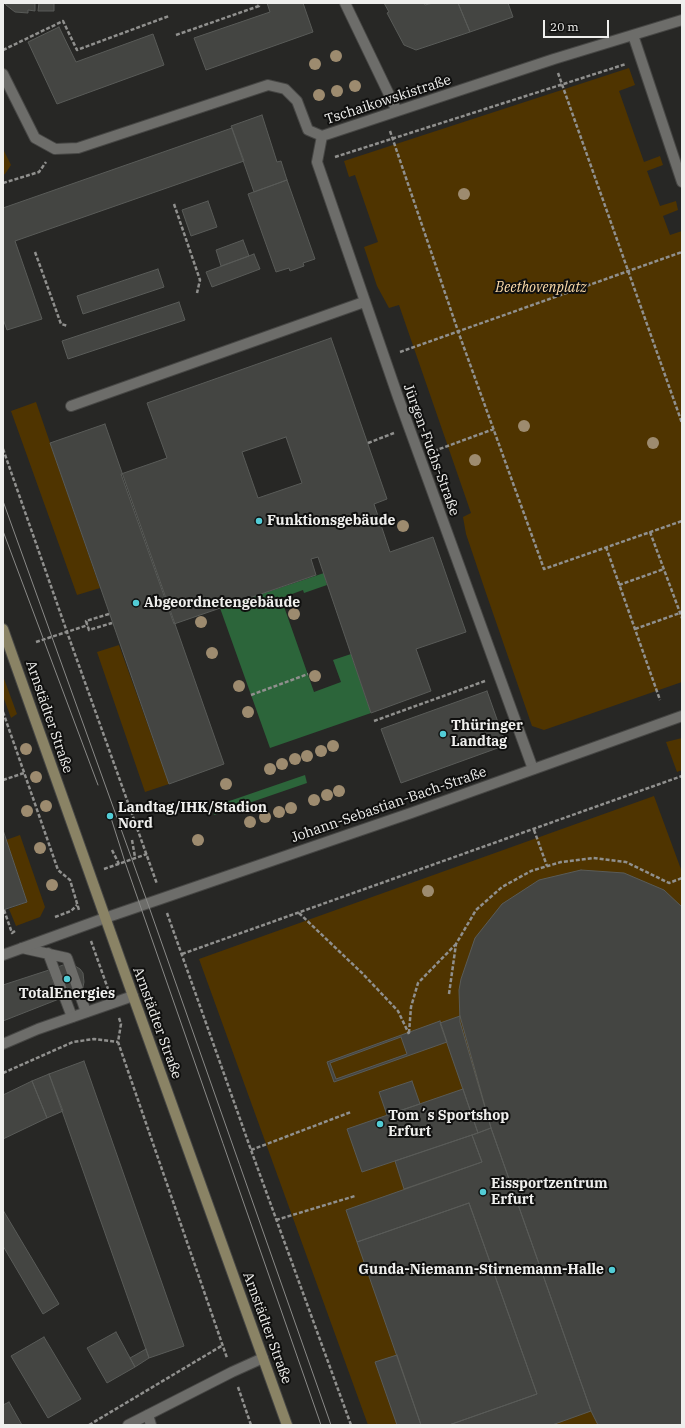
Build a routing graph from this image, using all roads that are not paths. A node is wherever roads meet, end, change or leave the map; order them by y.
1 (345, 3) edge
2 (682, 20) edge
3 (633, 35) junction
4 (3, 74) edge
5 (398, 111) junction
6 (322, 136) junction
7 (682, 182) edge
8 (364, 302) junction
9 (71, 406) dead end
10 (3, 629) edge
11 (682, 716) edge
12 (533, 769) junction
13 (105, 918) junction
14 (22, 948) junction
15 (48, 953) junction
16 (3, 955) edge
17 (133, 996) junction
18 (86, 1012) junction
19 (72, 1017) junction
20 (3, 1044) edge
21 (263, 1358) junction
22 (148, 1415) junction
23 (128, 1425) edge
24 (151, 1425) edge
25 (287, 1425) edge

1 - 5 street
2 - 3 street, Tschaikowskistraße
3 - 5 street, Tschaikowskistraße
3 - 7 street
4 - 6 street, Tschaikowskistraße
5 - 6 street, Tschaikowskistraße
6 - 8 street, Jürgen-Fuchs-Straße
8 - 9 street
8 - 12 street, Jürgen-Fuchs-Straße
10 - 13 main road, Arnstädter Straße
11 - 12 street, Johann-Sebastian-Bach-Straße
12 - 13 street, Johann-Sebastian-Bach-Straße
13 - 14 street, Johann-Sebastian-Bach-Straße
13 - 17 main road, Arnstädter Straße
14 - 15 street
14 - 16 street, Johann-Sebastian-Bach-Straße
15 - 18 street
15 - 19 street
17 - 18 street
17 - 21 main road, Arnstädter Straße
18 - 19 street
19 - 20 street
21 - 22 street
21 - 25 main road, Arnstädter Straße
22 - 23 street
22 - 24 street

